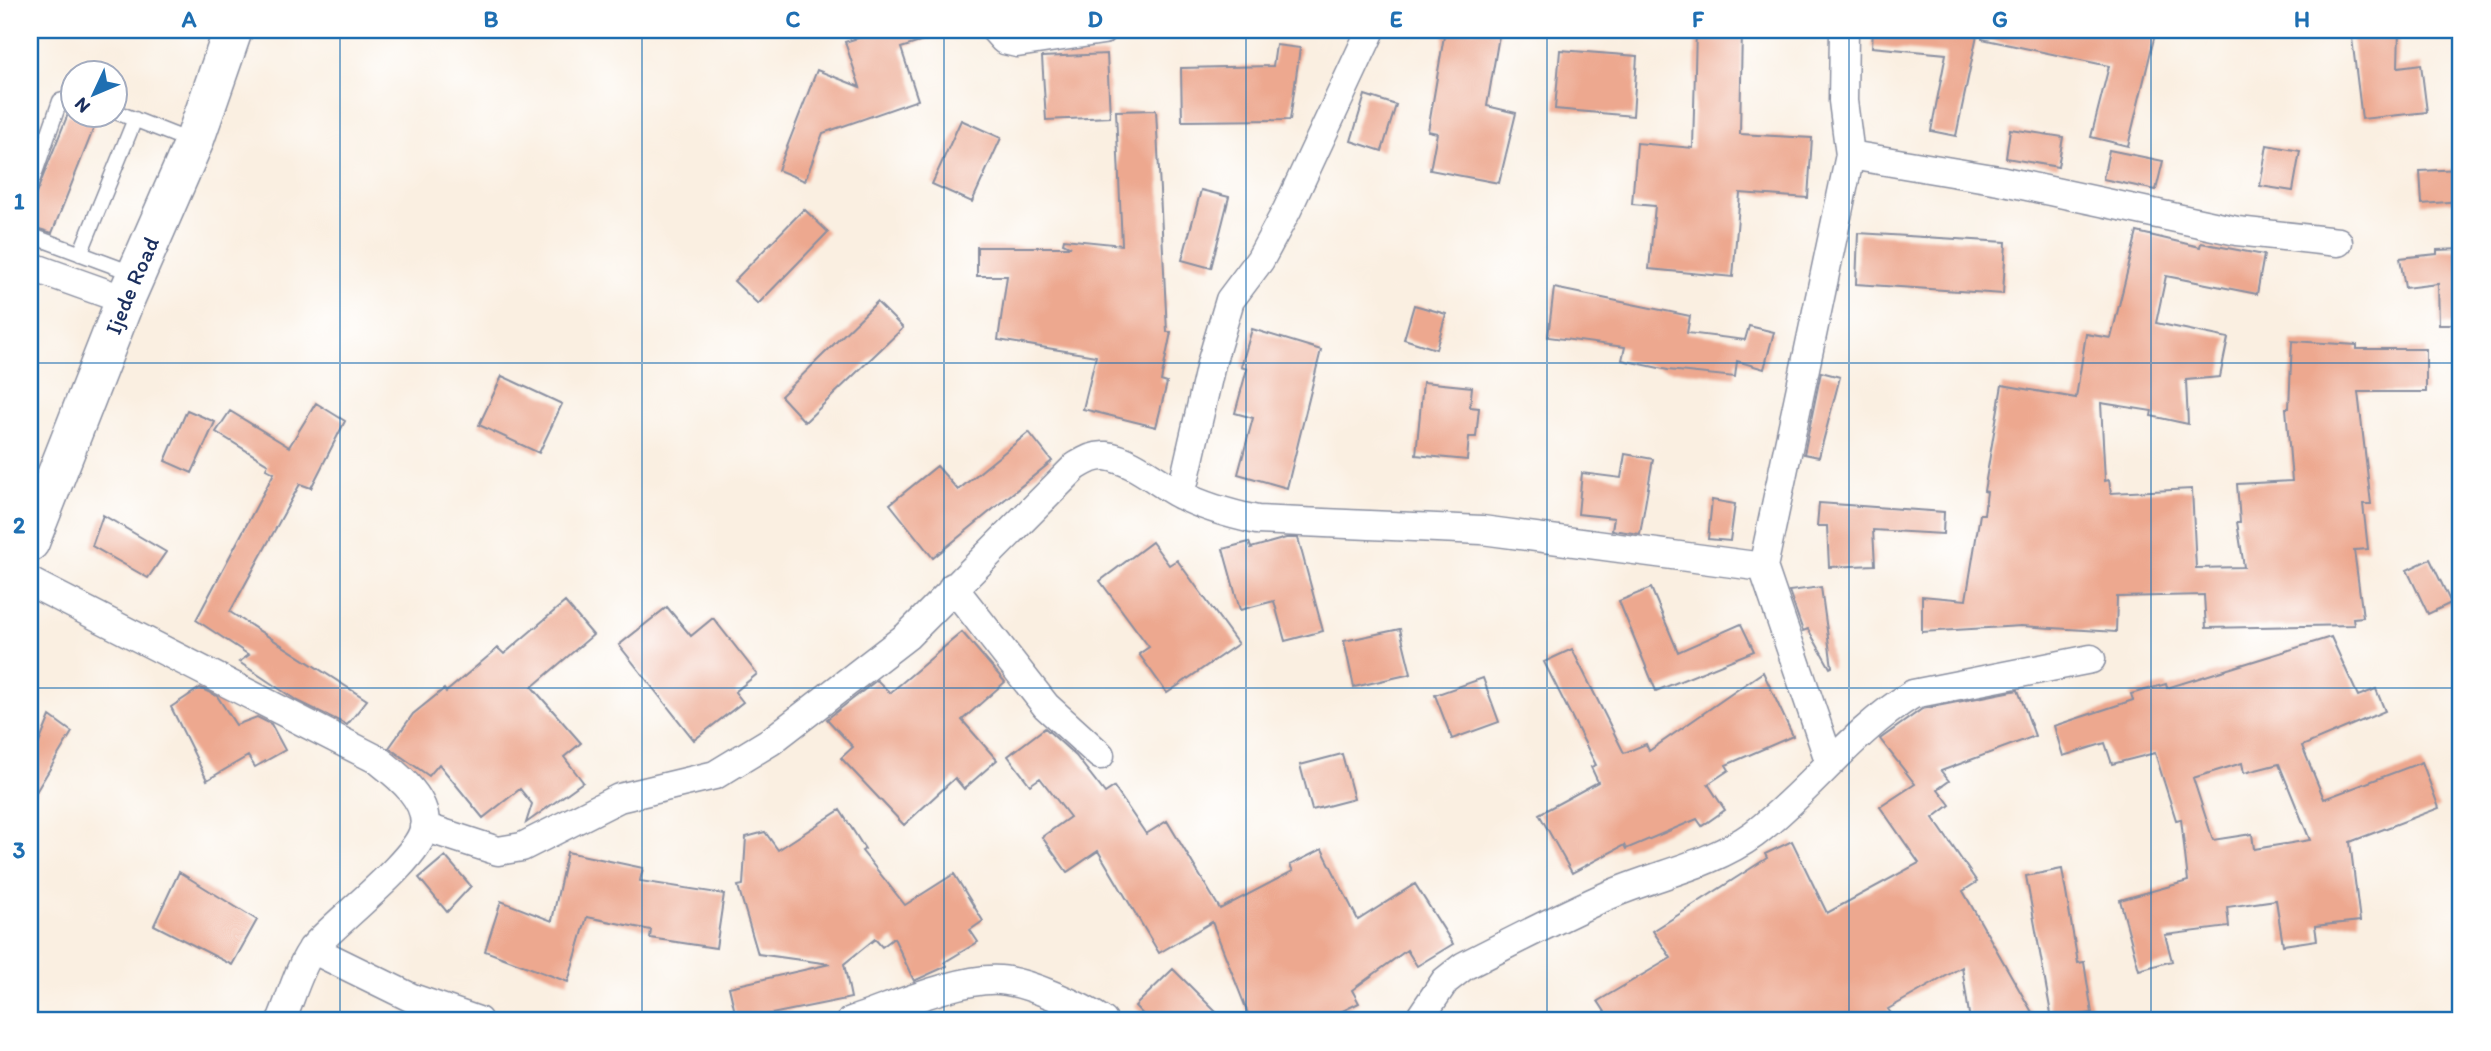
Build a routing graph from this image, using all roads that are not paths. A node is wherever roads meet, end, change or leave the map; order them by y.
1 (233, 30) edge
2 (995, 30) edge
3 (1103, 30) edge
4 (1371, 30) edge
5 (1844, 30) edge
6 (60, 102) edge
7 (130, 117) edge
8 (135, 119) junction
9 (194, 142) junction
10 (1850, 155) junction
11 (30, 187) edge
12 (30, 235) edge
13 (2338, 242) dead end
14 (80, 254) junction
15 (30, 266) edge
16 (131, 288) junction
17 (1181, 495) junction
18 (30, 542) edge
19 (1763, 567) junction
20 (30, 582) edge
21 (953, 587) junction
22 (2091, 659) dead end
23 (1100, 755) dead end
24 (1830, 763) junction
25 (424, 827) junction
26 (312, 950) junction
27 (281, 1021) edge
28 (478, 1021) edge
29 (851, 1021) edge
30 (1103, 1021) edge
31 (1418, 1021) edge

1 - 9 main road, Ijede Road
2 - 3 street
4 - 17 street
5 - 10 street
6 - 11 lane
7 - 8 lane
8 - 9 lane
8 - 14 lane
9 - 16 main road, Ijede Road
10 - 13 street
10 - 19 street
12 - 14 lane
14 - 16 lane
15 - 16 street
16 - 18 main road, Ijede Road
17 - 19 street
17 - 21 street
19 - 24 street
20 - 25 street
21 - 23 street
21 - 25 street
22 - 24 street
24 - 31 street
25 - 26 street
26 - 27 street
26 - 28 street
29 - 30 street

